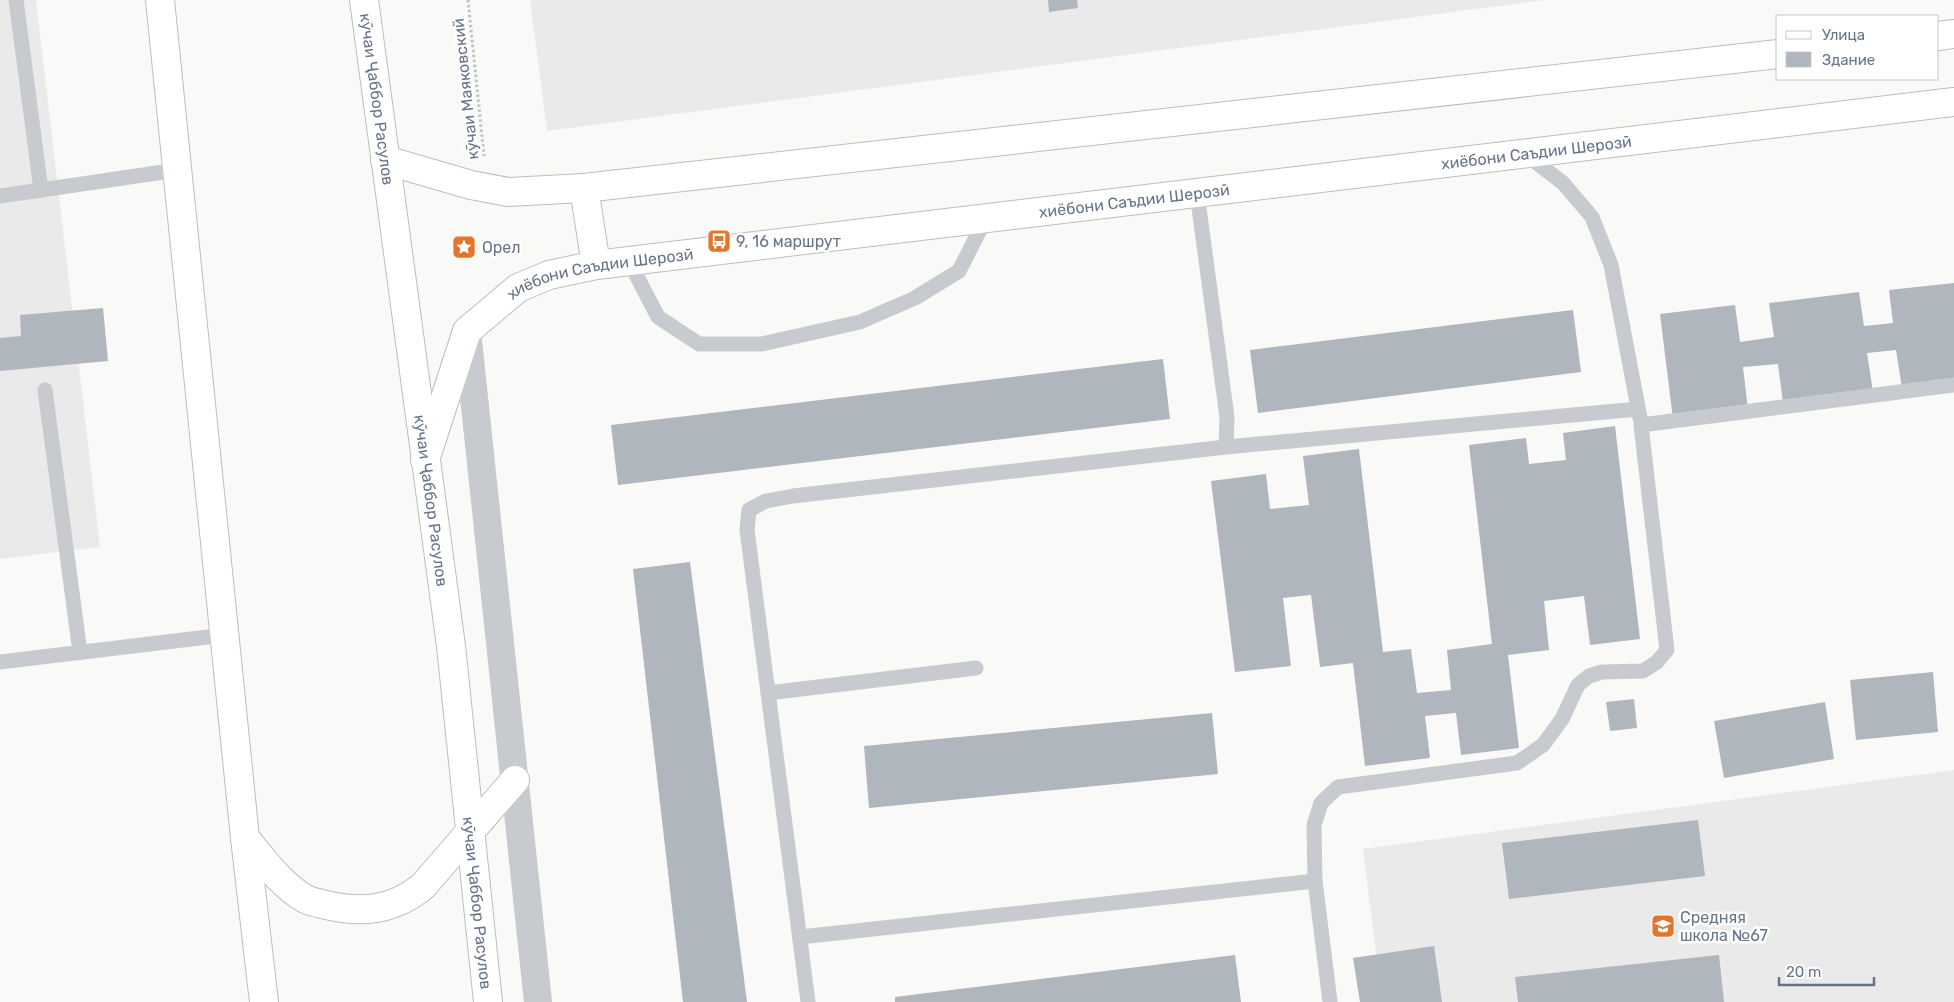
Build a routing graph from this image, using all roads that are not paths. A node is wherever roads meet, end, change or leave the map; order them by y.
1 (16, 0) edge
2 (160, 0) edge
3 (364, 0) edge
4 (1954, 34) edge
5 (1939, 36) edge
6 (1776, 54) edge
7 (1954, 102) edge
8 (1524, 153) junction
9 (385, 160) junction
10 (177, 170) junction
11 (584, 188) junction
12 (41, 190) junction
13 (1197, 193) junction
14 (0, 196) edge
15 (986, 218) junction
16 (629, 261) junction
17 (596, 265) junction
18 (467, 331) junction
19 (1954, 385) edge
20 (46, 390) dead end
21 (1638, 409) junction
22 (1641, 425) junction
23 (1226, 447) junction
24 (425, 460) junction
25 (224, 635) junction
26 (80, 652) junction
27 (0, 662) edge
28 (976, 668) dead end
29 (768, 693) junction
30 (514, 780) junction
31 (470, 834) junction
32 (245, 838) junction
33 (1315, 881) junction
34 (800, 937) junction
35 (264, 1002) edge
36 (488, 1002) edge
37 (538, 1002) edge
38 (808, 1002) edge
39 (1330, 1002) edge

1 - 12 lane
2 - 10 main road
3 - 9 main road, кӯчаи Ҷаббор Расулов
4 - 5 main road
6 - 11 main road
7 - 8 main road, хиёбони Саъдии Шерозӣ
8 - 13 main road, хиёбони Саъдии Шерозӣ
8 - 21 lane
9 - 11 main road
9 - 24 main road, кӯчаи Ҷаббор Расулов
10 - 12 lane
10 - 25 main road
11 - 17 main road
12 - 14 lane
13 - 15 main road, хиёбони Саъдии Шерозӣ
13 - 23 lane
15 - 16 main road, хиёбони Саъдии Шерозӣ
15 - 16 lane
16 - 17 main road, хиёбони Саъдии Шерозӣ
17 - 18 main road, хиёбони Саъдии Шерозӣ
18 - 24 main road
18 - 30 street
19 - 22 lane
20 - 26 lane
21 - 22 lane
21 - 23 lane
22 - 33 lane
23 - 29 lane
24 - 31 main road, кӯчаи Ҷаббор Расулов
25 - 26 lane
25 - 32 main road
26 - 27 lane
28 - 29 lane
29 - 34 lane
30 - 31 main road
30 - 37 street
31 - 32 main road
31 - 36 main road, кӯчаи Ҷаббор Расулов
32 - 35 main road
33 - 34 lane
33 - 39 lane
34 - 38 lane

